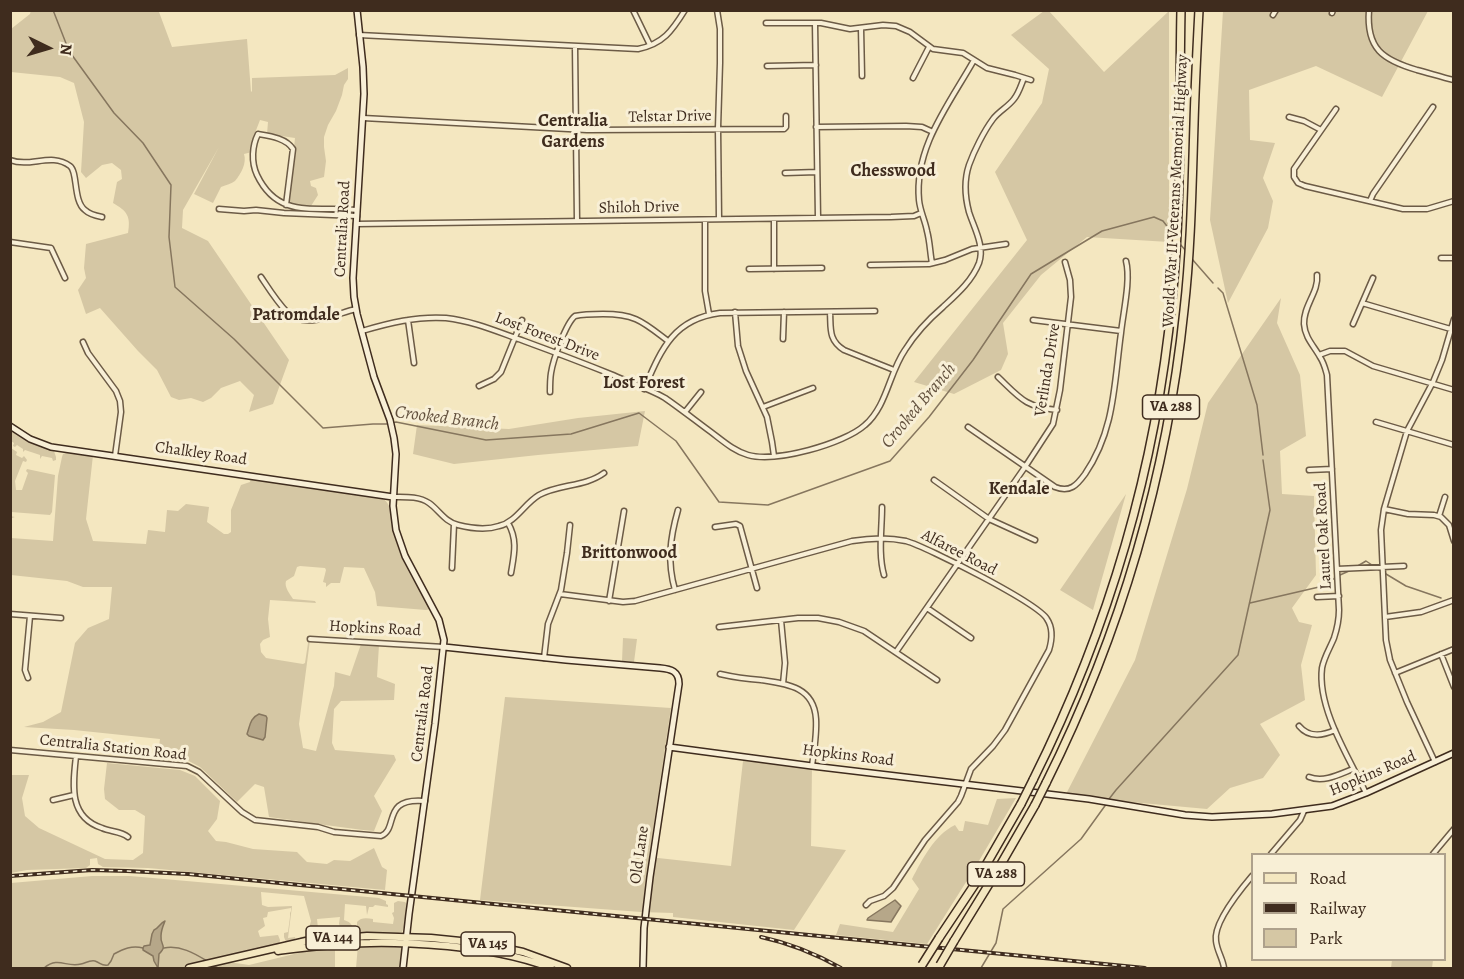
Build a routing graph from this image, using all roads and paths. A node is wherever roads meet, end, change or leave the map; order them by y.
1 (357, 10) edge
2 (633, 10) edge
3 (685, 10) edge
4 (717, 10) edge
5 (1181, 10) edge
6 (1199, 10) edge
7 (1369, 10) edge
8 (765, 23) dead end
9 (815, 23) junction
10 (861, 28) junction
11 (359, 35) junction
12 (650, 45) junction
13 (575, 46) junction
14 (929, 46) junction
15 (974, 60) junction
16 (816, 65) junction
17 (766, 66) dead end
18 (862, 76) dead end
19 (912, 78) dead end
20 (1024, 78) junction
21 (1031, 80) dead end
22 (1454, 80) edge
23 (1433, 107) dead end
24 (1336, 109) dead end
25 (786, 116) dead end
26 (1289, 117) dead end
27 (363, 118) junction
28 (816, 127) junction
29 (718, 128) junction
30 (576, 129) junction
31 (1321, 130) junction
32 (933, 132) junction
33 (10, 160) edge
34 (866, 170) dead end
35 (817, 172) junction
36 (785, 173) dead end
37 (920, 173) junction
38 (1370, 201) junction
39 (1454, 201) edge
40 (286, 205) junction
41 (219, 209) dead end
42 (357, 213) junction
43 (921, 213) junction
44 (102, 217) dead end
45 (818, 218) junction
46 (719, 219) junction
47 (774, 219) junction
48 (705, 220) junction
49 (577, 221) junction
50 (356, 224) junction
51 (10, 242) edge
52 (1006, 244) dead end
53 (980, 247) junction
54 (1441, 258) dead end
55 (1454, 258) edge
56 (1126, 261) dead end
57 (1065, 262) dead end
58 (932, 263) junction
59 (870, 265) dead end
60 (822, 268) dead end
61 (749, 269) dead end
62 (774, 269) junction
63 (1317, 275) dead end
64 (261, 277) dead end
65 (65, 278) dead end
66 (1373, 278) dead end
67 (1362, 303) junction
68 (356, 309) junction
69 (875, 311) dead end
70 (735, 312) junction
71 (784, 312) junction
72 (830, 312) junction
73 (709, 315) junction
74 (1454, 319) edge
75 (408, 320) junction
76 (522, 320) dead end
77 (1033, 320) dead end
78 (1353, 324) dead end
79 (1068, 325) junction
80 (1452, 330) edge
81 (362, 331) junction
82 (1121, 331) junction
83 (515, 338) junction
84 (783, 339) dead end
85 (668, 341) junction
86 (83, 342) dead end
87 (557, 353) junction
88 (1319, 355) junction
89 (414, 363) dead end
90 (894, 370) junction
91 (998, 377) dead end
92 (1433, 383) junction
93 (479, 386) dead end
94 (813, 388) dead end
95 (644, 389) junction
96 (1454, 390) edge
97 (550, 392) dead end
98 (701, 392) dead end
99 (763, 407) junction
100 (1057, 410) junction
101 (685, 412) junction
102 (1376, 422) dead end
103 (10, 426) edge
104 (968, 427) dead end
105 (1407, 431) junction
106 (1454, 445) edge
107 (115, 456) junction
108 (774, 456) junction
109 (1025, 466) junction
110 (1332, 469) junction
111 (1309, 470) dead end
112 (604, 473) dead end
113 (934, 480) dead end
114 (393, 497) junction
115 (1445, 497) dead end
116 (882, 507) dead end
117 (1384, 509) junction
118 (678, 510) dead end
119 (624, 511) dead end
120 (1439, 516) junction
121 (989, 519) junction
122 (508, 523) junction
123 (454, 525) junction
124 (570, 525) dead end
125 (715, 527) dead end
126 (881, 538) junction
127 (1035, 540) dead end
128 (1454, 541) edge
129 (957, 564) junction
130 (1382, 566) junction
131 (1404, 566) dead end
132 (452, 567) dead end
133 (752, 569) junction
134 (1337, 569) junction
135 (511, 573) dead end
136 (884, 575) dead end
137 (757, 588) dead end
138 (675, 590) junction
139 (560, 594) junction
140 (1339, 596) junction
141 (1317, 597) dead end
142 (1454, 600) edge
143 (609, 601) junction
144 (927, 608) junction
145 (10, 614) edge
146 (30, 616) junction
147 (1385, 617) junction
148 (61, 618) dead end
149 (781, 620) junction
150 (719, 627) dead end
151 (971, 638) dead end
152 (310, 639) dead end
153 (444, 647) junction
154 (1454, 649) edge
155 (896, 652) junction
156 (1441, 654) junction
157 (544, 658) junction
158 (1395, 673) junction
159 (720, 674) dead end
160 (28, 678) dead end
161 (937, 680) dead end
162 (783, 684) junction
163 (1454, 687) edge
164 (1299, 726) dead end
165 (1335, 730) junction
166 (669, 747) junction
167 (10, 750) edge
168 (1454, 753) edge
169 (75, 756) junction
170 (1435, 762) junction
171 (812, 766) junction
172 (1353, 769) junction
173 (1310, 777) dead end
174 (965, 784) junction
175 (1366, 793) junction
176 (74, 795) junction
177 (53, 800) dead end
178 (425, 801) junction
179 (1304, 811) junction
180 (1454, 829) edge
181 (129, 837) dead end
182 (1273, 853) edge
183 (1435, 853) edge
184 (1251, 877) edge
185 (866, 905) dead end
186 (405, 940) junction
187 (920, 967) edge
188 (939, 967) edge
189 (189, 969) edge
190 (403, 969) edge
191 (550, 969) edge
192 (567, 969) edge
193 (644, 969) edge
194 (1224, 969) edge

1 - 11 main road, Centralia Road
2 - 12 street
3 - 12 street
4 - 29 street
5 - 187 highway, World War II Veterans Memorial Highway / VA 288, bridge
6 - 188 highway, World War II Veterans Memorial Highway / VA 288, bridge
7 - 22 street
8 - 9 street
9 - 10 street
9 - 16 street
10 - 14 street
10 - 18 street
11 - 13 street
11 - 27 main road, Centralia Road
12 - 13 street
13 - 30 street
14 - 15 street
14 - 19 street
15 - 20 street
15 - 32 street
16 - 17 street
16 - 28 street
20 - 21 street
20 - 53 street
23 - 38 street
24 - 31 street
25 - 29 street, Telstar Drive
26 - 31 street
27 - 30 street, Telstar Drive
27 - 42 main road, Centralia Road
28 - 32 street
28 - 35 street
29 - 30 street, Telstar Drive
29 - 46 street
30 - 49 street
31 - 38 street
32 - 37 street
33 - 44 street
34 - 37 street
35 - 36 street
35 - 45 street
37 - 43 street
38 - 39 street
40 - 40 street
40 - 42 street
41 - 42 street
42 - 50 main road, Centralia Road
43 - 45 street, Shiloh Drive
43 - 58 street
45 - 47 street, Shiloh Drive
46 - 47 street, Shiloh Drive
46 - 48 street, Shiloh Drive
47 - 62 street
48 - 49 street, Shiloh Drive
48 - 73 street
49 - 50 street, Shiloh Drive
50 - 68 main road, Centralia Road
51 - 65 street
52 - 53 street
53 - 58 street
53 - 90 street, Lost Forest Drive
54 - 55 street
56 - 82 street
57 - 79 street, Verlinda Drive
58 - 59 street
60 - 62 street
61 - 62 street
63 - 88 street, Laurel Oak Road
64 - 68 street
66 - 67 street
67 - 78 street
67 - 80 street
68 - 81 main road, Centralia Road
69 - 72 street
70 - 71 street
70 - 73 street
70 - 99 street
71 - 72 street
71 - 84 street
72 - 90 street
73 - 85 street
74 - 80 street
75 - 81 street, Lost Forest Drive
75 - 83 street, Lost Forest Drive
75 - 89 street
76 - 83 street
77 - 79 street
79 - 82 street
79 - 100 street, Verlinda Drive
80 - 92 street
81 - 114 main road, Centralia Road
82 - 109 street
83 - 87 street, Lost Forest Drive
83 - 93 street
85 - 87 street
85 - 95 street
86 - 107 street
87 - 95 street, Lost Forest Drive
87 - 97 street
88 - 92 street
88 - 110 street, Laurel Oak Road
90 - 108 street, Lost Forest Drive
91 - 100 street
92 - 96 street
92 - 105 street
94 - 99 street
95 - 101 street, Lost Forest Drive
98 - 101 street
99 - 108 street
100 - 109 street, Verlinda Drive
101 - 108 street, Lost Forest Drive
102 - 105 street
103 - 107 main road, Chalkley Road
104 - 109 street
105 - 106 street
105 - 117 street
107 - 114 main road, Chalkley Road
109 - 121 street, Verlinda Drive
110 - 111 street
110 - 134 street, Laurel Oak Road
112 - 122 street
113 - 121 street
114 - 123 street
114 - 153 main road, Centralia Road
115 - 120 street
116 - 126 street
117 - 120 street
117 - 130 street
118 - 138 street
119 - 143 street
120 - 128 street
121 - 127 street
121 - 129 street, Verlinda Drive
122 - 123 street
122 - 135 street
123 - 132 street
124 - 139 street
125 - 133 street
126 - 129 street, Alfaree Road
126 - 133 street, Alfaree Road
126 - 136 street
129 - 144 street, Verlinda Drive
129 - 174 street, Alfaree Road
130 - 131 street
130 - 134 street
130 - 147 street
133 - 137 street
133 - 138 street, Alfaree Road
134 - 140 street, Laurel Oak Road
138 - 143 street, Alfaree Road
139 - 143 street, Alfaree Road
139 - 157 street
140 - 141 street
140 - 165 street, Laurel Oak Road
142 - 147 street
144 - 151 street
144 - 155 street, Verlinda Drive
145 - 146 street
146 - 148 street
146 - 160 street
147 - 158 street
149 - 150 street
149 - 155 street
149 - 162 street
152 - 153 street, Hopkins Road
153 - 157 main road, Hopkins Road
153 - 178 main road, Centralia Road
154 - 156 street
155 - 161 street
156 - 158 street
156 - 163 street
157 - 166 main road, Hopkins Road
158 - 170 street
159 - 162 street
162 - 171 street
164 - 165 street
165 - 172 street, Laurel Oak Road
166 - 171 main road, Hopkins Road
166 - 193 main road, Old Lane
167 - 169 street, Centralia Station Road
168 - 170 main road, Hopkins Road
169 - 176 street
169 - 178 street, Centralia Station Road
170 - 175 main road, Hopkins Road
171 - 174 main road, Hopkins Road
172 - 173 street
172 - 175 street, Laurel Oak Road
174 - 179 main road, Hopkins Road
174 - 185 street, Alfaree Road
175 - 179 main road, Hopkins Road
176 - 177 street
176 - 181 street
178 - 186 main road, Centralia Road
179 - 182 street
180 - 183 street
184 - 194 street
186 - 189 main road, VA 144
186 - 190 main road, Centralia Road
186 - 191 main road, VA 145
186 - 192 main road, VA 145

